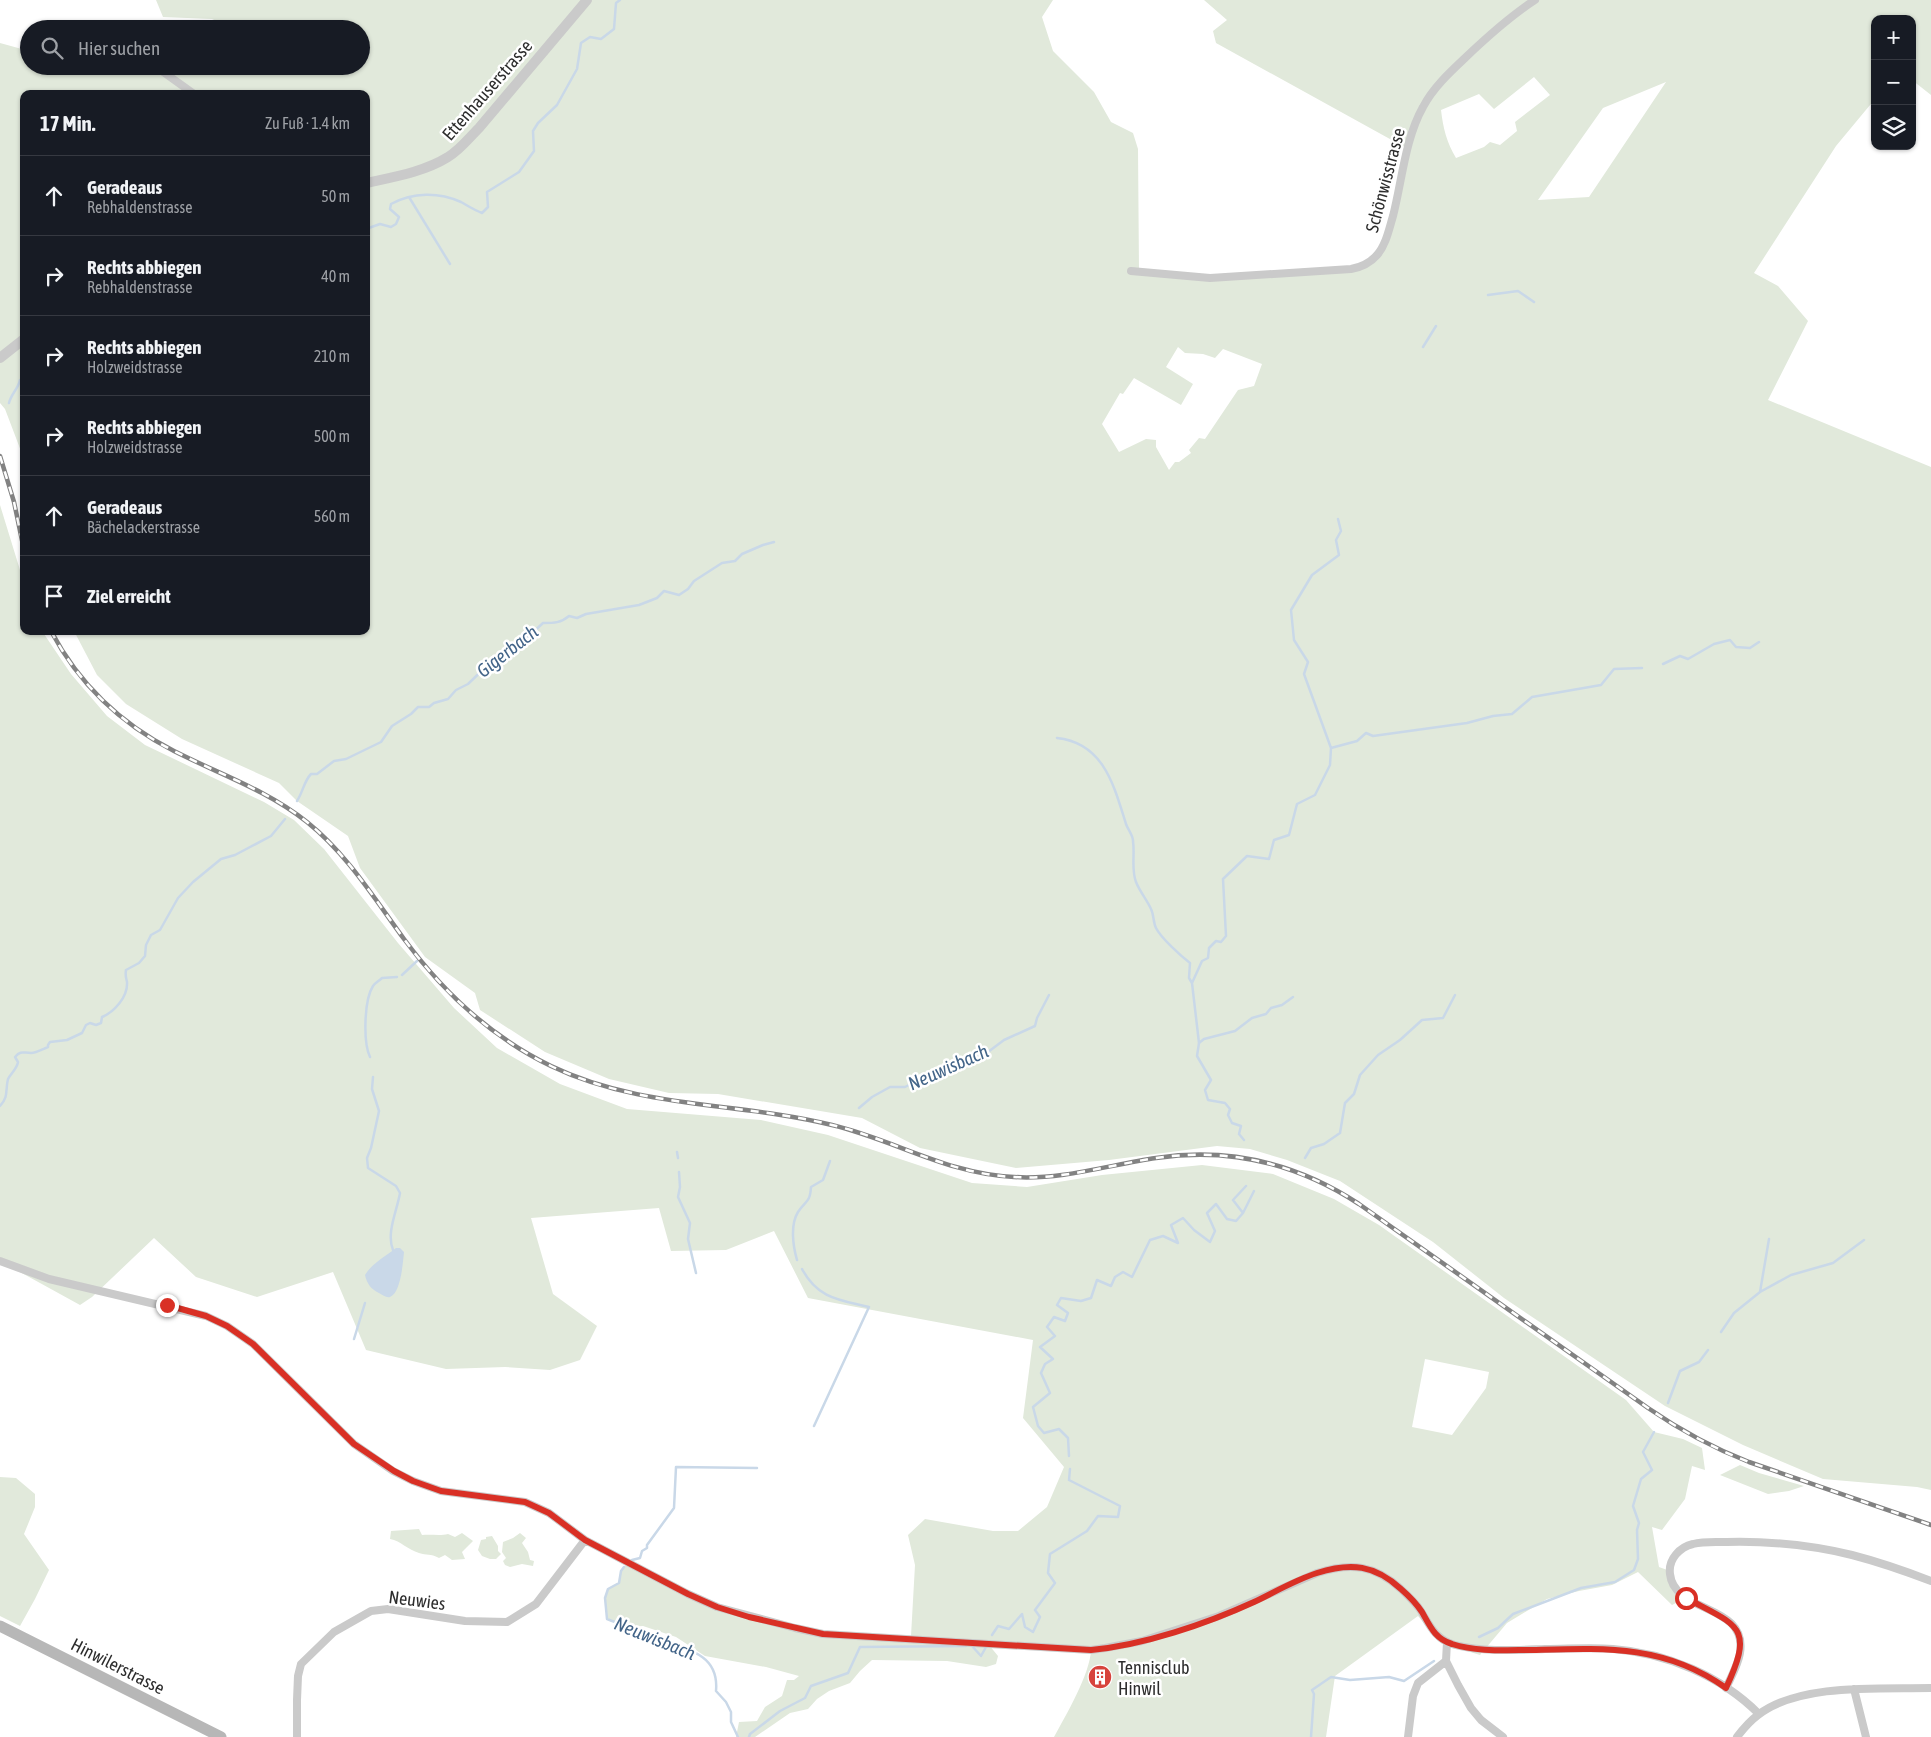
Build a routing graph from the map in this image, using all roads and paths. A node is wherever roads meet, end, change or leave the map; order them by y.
1 (586, 0) edge
2 (1535, 0) edge
3 (168, 75) edge
4 (188, 90) edge
5 (370, 182) edge
6 (1131, 271) dead end
7 (20, 343) edge
8 (0, 358) edge
9 (0, 1261) edge
10 (585, 1540) junction
11 (1931, 1581) edge
12 (0, 1626) edge
13 (1447, 1642) junction
14 (1446, 1661) junction
15 (1726, 1688) junction
16 (1931, 1688) edge
17 (1854, 1689) junction
18 (1759, 1714) junction
19 (221, 1737) edge
20 (297, 1737) edge
21 (1408, 1737) edge
22 (1503, 1737) edge
23 (1737, 1737) edge
24 (1866, 1737) edge

1 - 5 street, Ettenhauserstrasse
2 - 6 street, Schönwisstrasse
3 - 4 street
7 - 8 street
9 - 10 street
10 - 13 street
10 - 20 street, Neuwies
11 - 15 street
12 - 19 main road, Hinwilerstrasse
13 - 14 street
13 - 15 street
14 - 21 street
14 - 22 street
15 - 18 street
16 - 17 street
17 - 18 street
17 - 24 street
18 - 23 street

